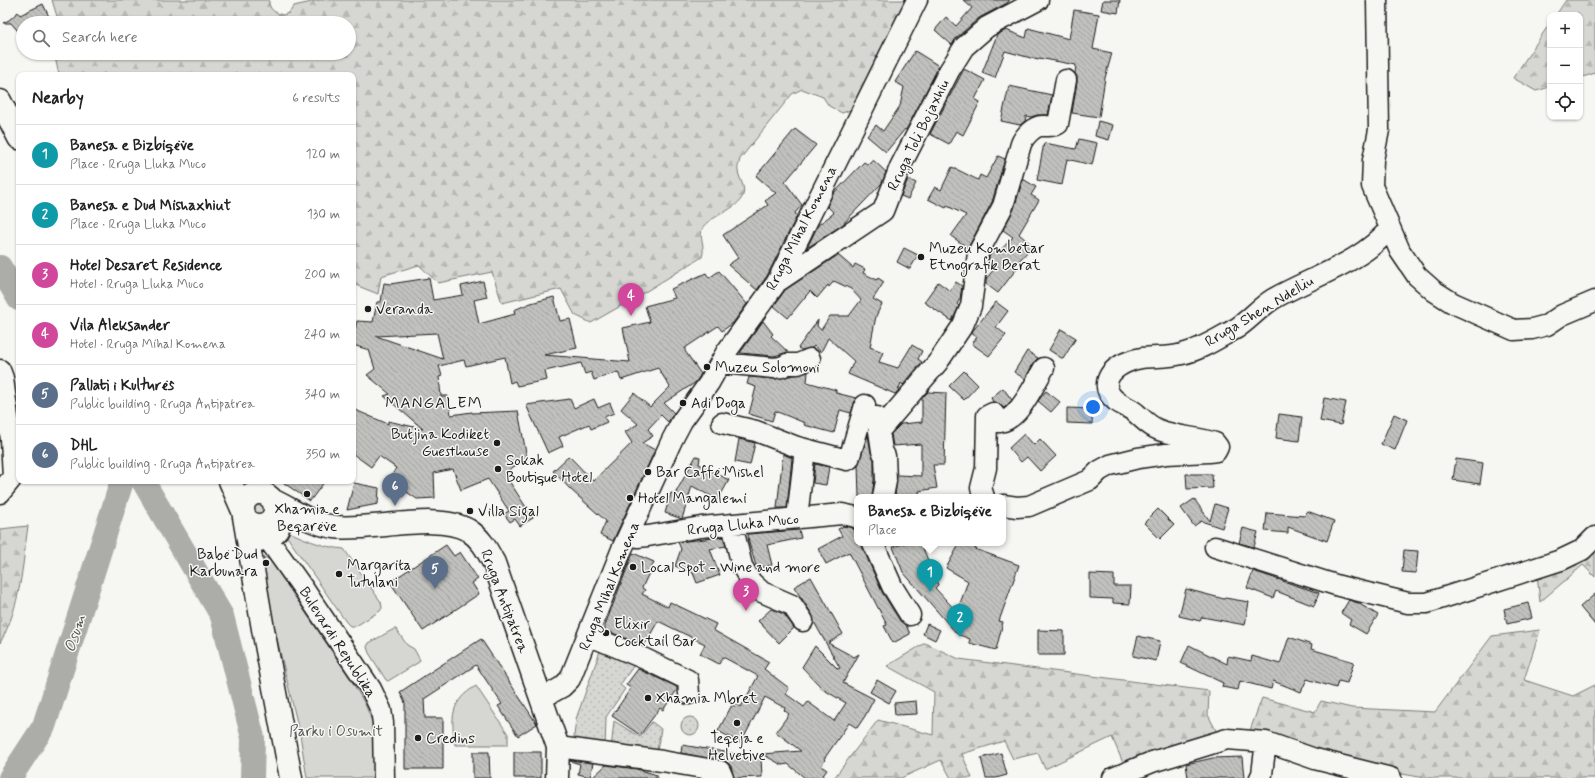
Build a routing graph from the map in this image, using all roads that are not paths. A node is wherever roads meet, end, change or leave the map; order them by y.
1 (917, 0) edge
2 (1038, 0) edge
3 (1377, 0) edge
4 (1066, 80) dead end
5 (0, 101) edge
6 (16, 132) edge
7 (1390, 228) junction
8 (777, 282) junction
9 (1595, 301) edge
10 (810, 359) dead end
11 (721, 363) junction
12 (1044, 368) dead end
13 (0, 370) edge
14 (722, 423) dead end
15 (880, 430) junction
16 (805, 449) junction
17 (231, 484) edge
18 (0, 492) edge
19 (263, 492) edge
20 (884, 494) edge
21 (983, 494) edge
22 (1006, 506) edge
23 (243, 511) junction
24 (854, 517) edge
25 (797, 518) junction
26 (311, 521) junction
27 (732, 524) junction
28 (266, 533) junction
29 (629, 534) junction
30 (1595, 537) edge
31 (874, 546) edge
32 (1215, 548) dead end
33 (910, 614) dead end
34 (803, 621) dead end
35 (588, 635) junction
36 (689, 694) dead end
37 (542, 698) junction
38 (1266, 742) junction
39 (558, 747) junction
40 (1116, 777) edge
41 (291, 778) edge
42 (384, 778) edge
43 (557, 778) edge
44 (723, 778) edge
45 (1260, 778) edge
46 (1391, 778) edge

1 - 8 street, Rruga Mihal Komena
2 - 8 street, Rruga Toli Bojaxhiu
3 - 7 street
4 - 15 street
5 - 6 main road
7 - 9 street
7 - 22 street, Rruga Shen Ndelliu
8 - 11 street, Rruga Mihal Komena
10 - 11 street
11 - 29 street, Rruga Mihal Komena
12 - 21 street
13 - 18 street
14 - 16 street
15 - 16 street
15 - 20 street
16 - 25 street
17 - 23 main road
19 - 23 main road
19 - 26 main road, Rruga Antipatrea
19 - 28 main road
23 - 28 main road
24 - 25 street, Rruga Lluka Muco
25 - 27 street, Rruga Lluka Muco
26 - 28 main road
26 - 37 main road, Rruga Antipatrea
27 - 29 street, Rruga Lluka Muco
27 - 34 street
28 - 41 main road
28 - 42 street, Bulevardi Republika
29 - 35 street, Rruga Mihal Komena
30 - 32 street
31 - 33 street
35 - 36 street
35 - 37 street, Rruga Mihal Komena
37 - 39 main road, Rruga Antipatrea
38 - 40 street
38 - 45 street
38 - 46 street
39 - 43 main road, Rruga Antipatrea
39 - 44 street

